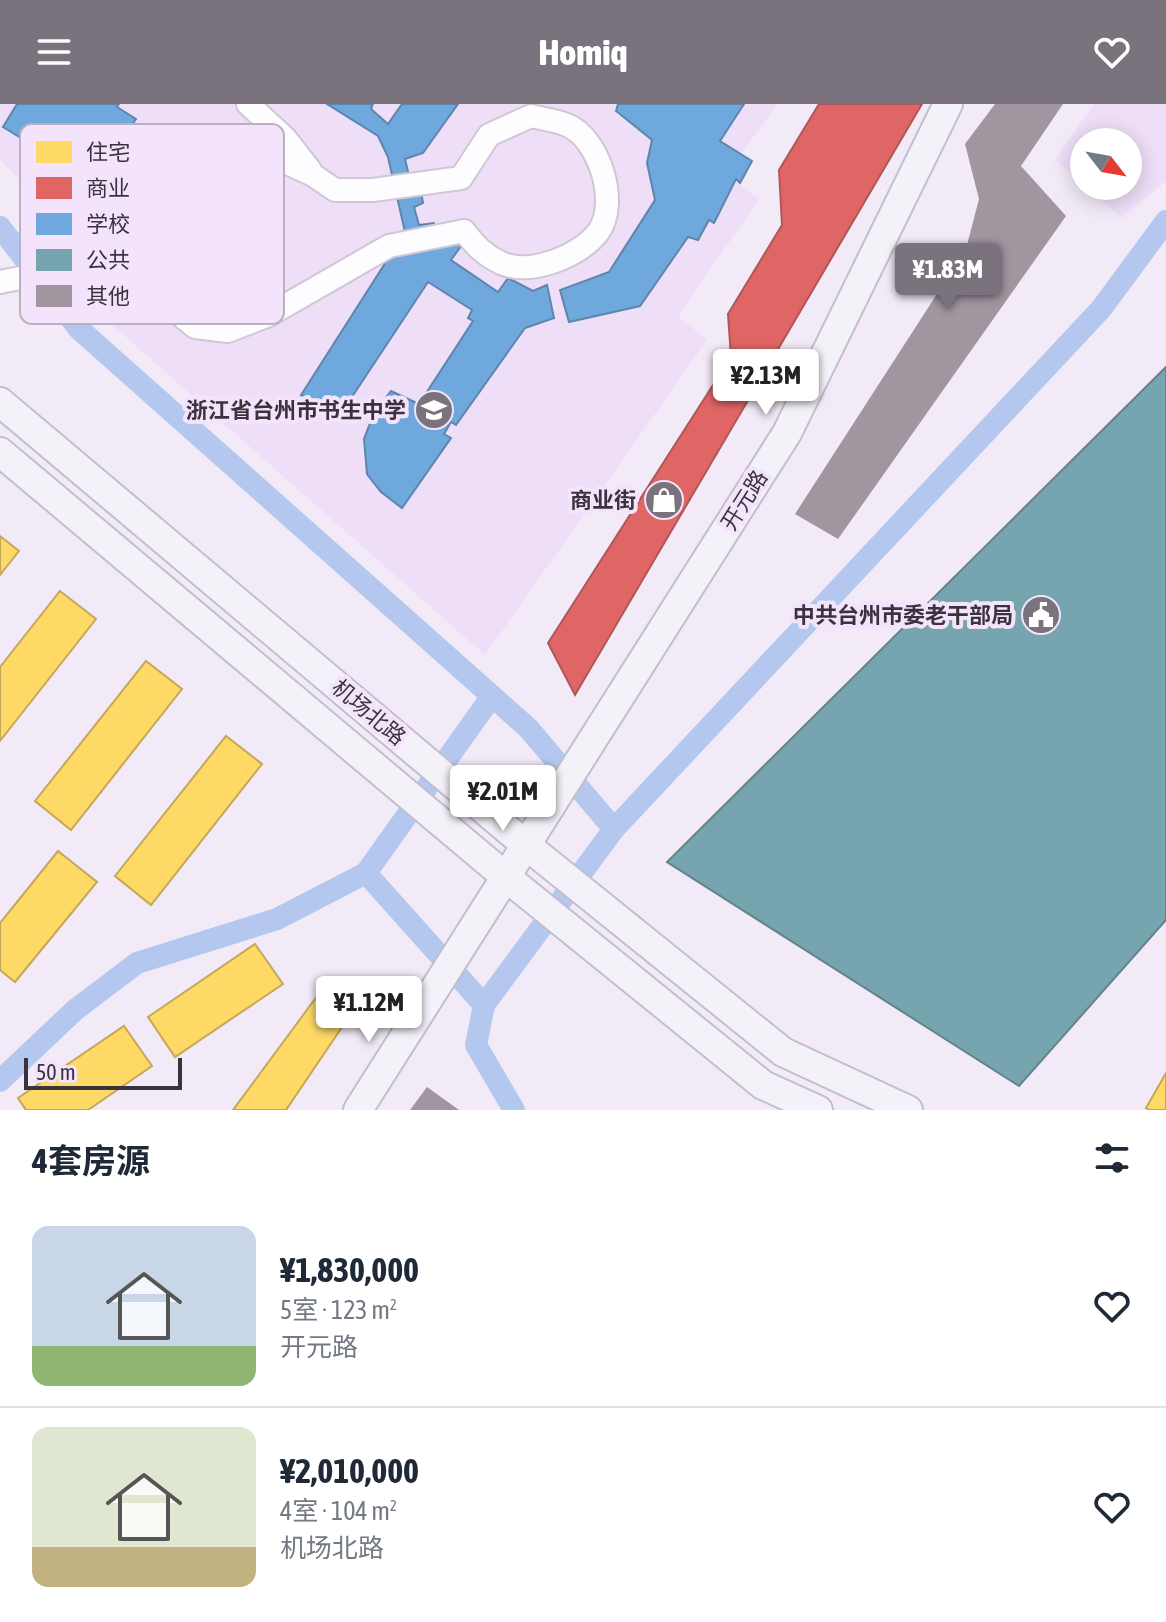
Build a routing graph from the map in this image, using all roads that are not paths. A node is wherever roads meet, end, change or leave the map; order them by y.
1 (248, 104) edge
2 (948, 104) edge
3 (270, 124) edge
4 (284, 137) edge
5 (284, 162) edge
6 (313, 175) junction
7 (20, 278) edge
8 (0, 282) edge
9 (284, 306) edge
10 (191, 324) edge
11 (246, 324) edge
12 (0, 402) edge
13 (0, 452) edge
14 (526, 845) junction
15 (506, 877) junction
16 (358, 1110) edge
17 (818, 1110) edge
18 (908, 1110) edge

1 - 3 lane
2 - 14 main road, 开元路
4 - 6 lane
5 - 6 lane
6 - 9 lane
7 - 8 lane
10 - 11 lane
12 - 14 main road, 机场北路
13 - 15 main road, 机场北路
14 - 15 main road, 开元路
14 - 18 main road, 机场北路
15 - 16 main road, 开元路
15 - 17 main road, 机场北路

